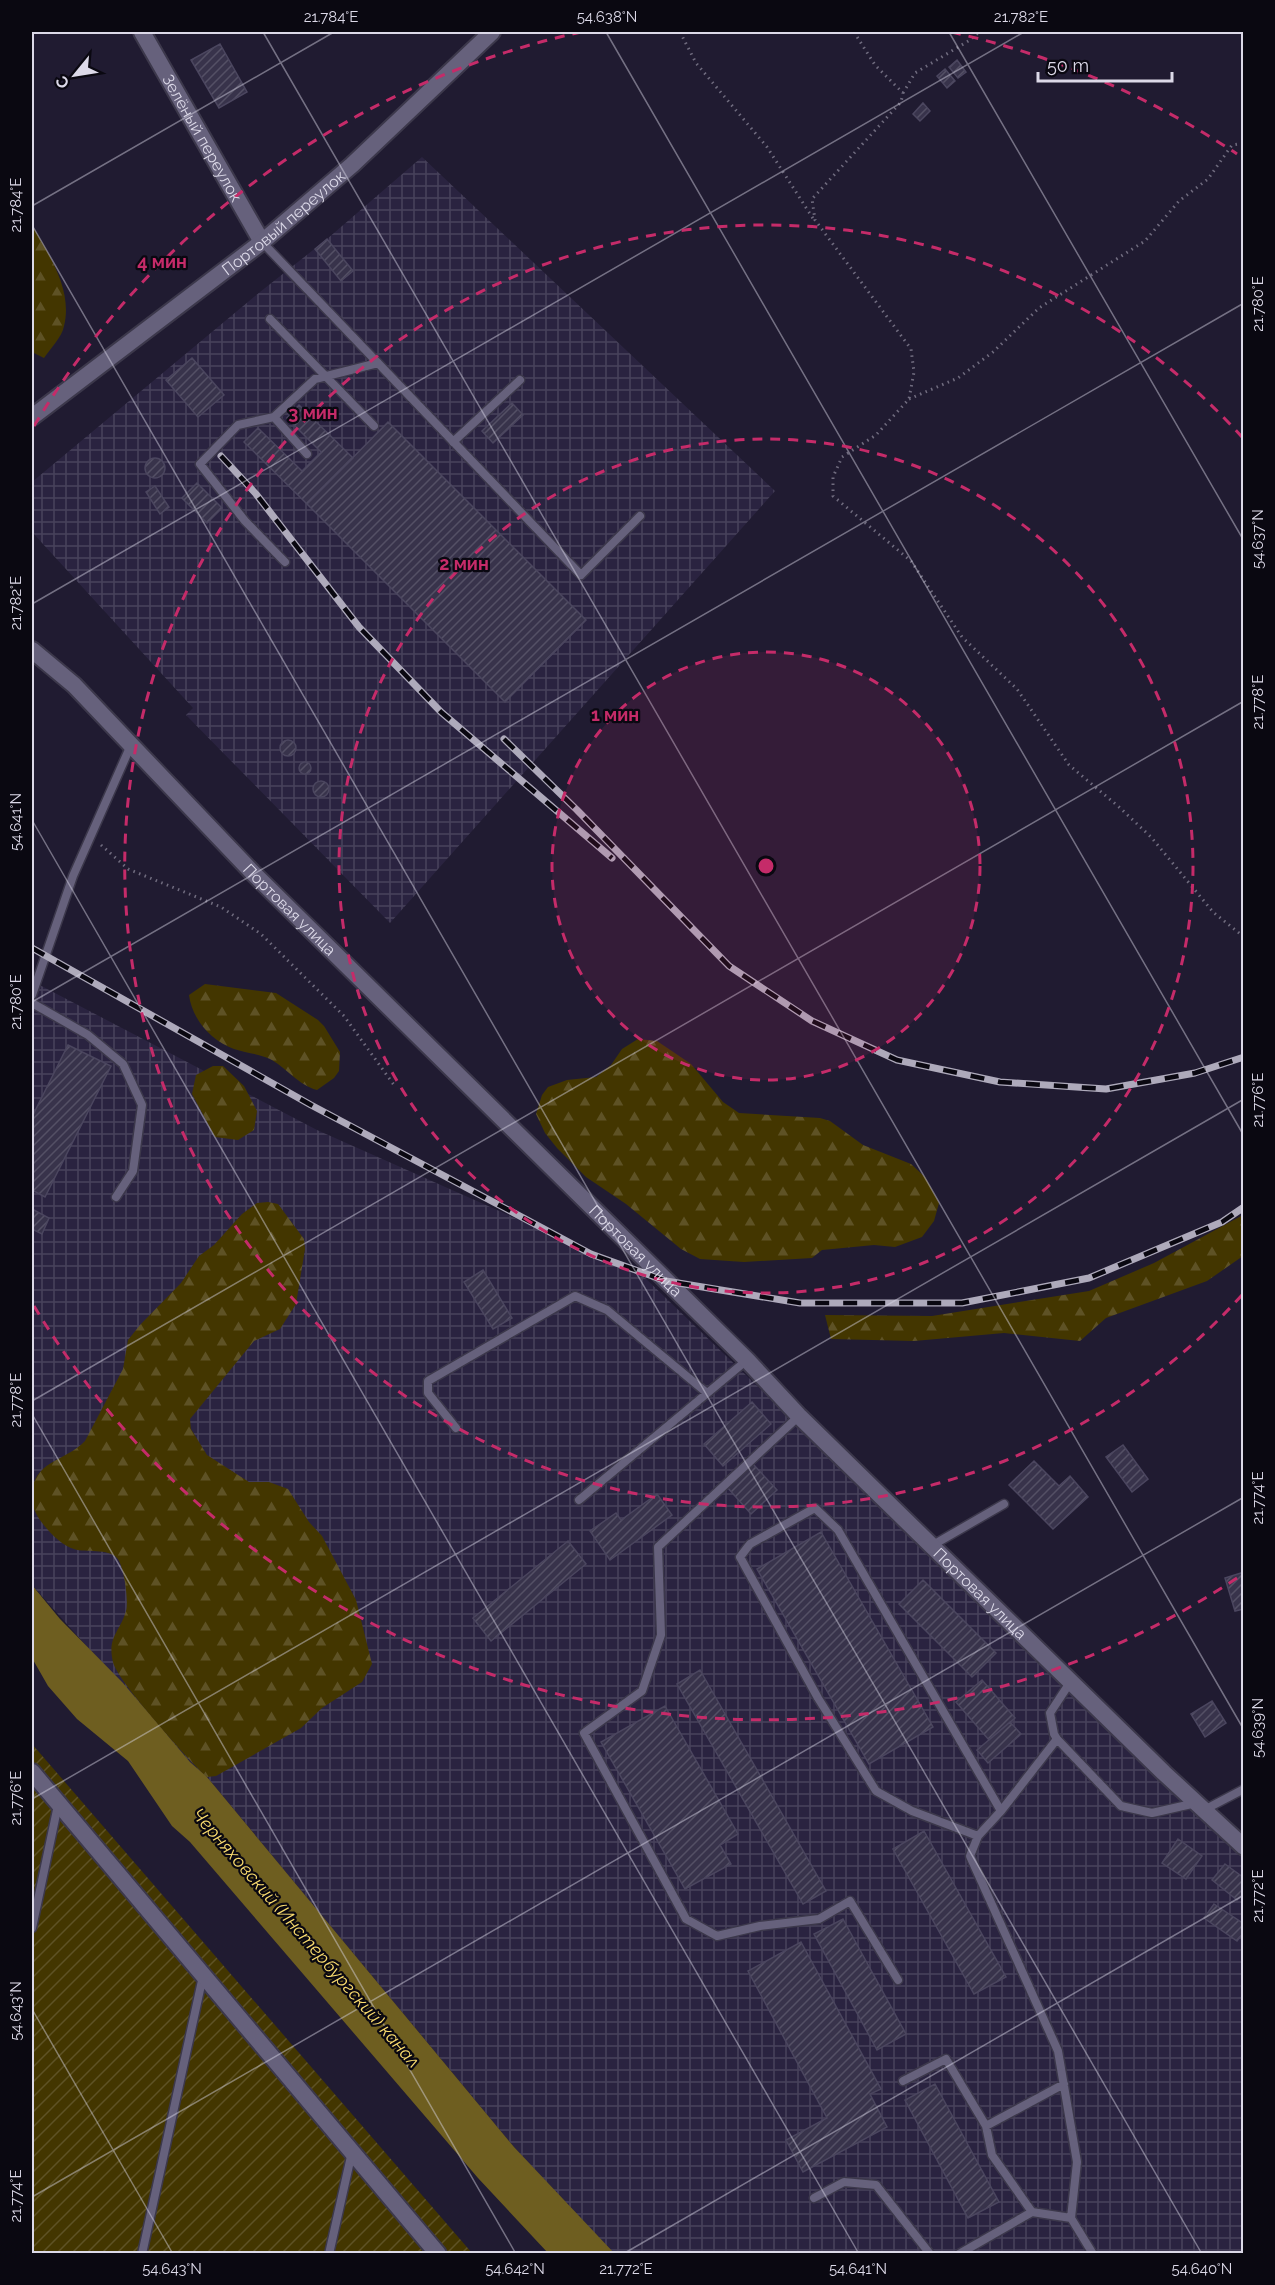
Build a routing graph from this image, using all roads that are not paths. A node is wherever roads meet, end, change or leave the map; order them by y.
1 (142, 32) edge
2 (492, 32) edge
3 (262, 242) junction
4 (270, 319) dead end
5 (378, 363) junction
6 (327, 377) junction
7 (520, 380) dead end
8 (32, 417) edge
9 (274, 417) junction
10 (374, 426) dead end
11 (453, 442) junction
12 (308, 454) dead end
13 (640, 516) dead end
14 (285, 562) dead end
15 (32, 650) edge
16 (131, 745) junction
17 (32, 995) edge
18 (32, 1003) edge
19 (116, 1197) dead end
20 (747, 1360) junction
21 (707, 1393) junction
22 (799, 1416) junction
23 (456, 1428) dead end
24 (579, 1500) dead end
25 (1004, 1504) dead end
26 (933, 1545) junction
27 (1071, 1681) junction
28 (1057, 1739) junction
29 (32, 1772) edge
30 (1244, 1789) edge
31 (59, 1802) junction
32 (1200, 1806) junction
33 (1001, 1811) junction
34 (978, 1836) junction
35 (1244, 1847) edge
36 (32, 1928) edge
37 (204, 1974) junction
38 (898, 1980) dead end
39 (903, 2081) dead end
40 (1064, 2084) junction
41 (986, 2126) junction
42 (352, 2152) junction
43 (814, 2198) dead end
44 (1032, 2212) junction
45 (1071, 2218) junction
46 (142, 2253) edge
47 (329, 2253) edge
48 (438, 2253) edge
49 (930, 2253) edge
50 (959, 2253) edge
51 (1093, 2253) edge

1 - 3 street, Зелёный переулок
2 - 3 street, Портовый переулок
3 - 5 lane
3 - 8 street, Портовый переулок
4 - 6 lane
5 - 6 lane
5 - 11 lane
6 - 9 lane
6 - 10 lane
7 - 11 lane
9 - 12 lane
9 - 14 lane
11 - 13 lane
15 - 16 street, Портовая улица
16 - 17 lane
16 - 20 street, Портовая улица
18 - 19 lane
20 - 21 lane
20 - 22 street, Портовая улица
21 - 23 lane
21 - 24 lane
22 - 26 street, Портовая улица
22 - 38 lane
25 - 26 lane
26 - 27 street, Портовая улица
27 - 28 lane
27 - 32 street, Портовая улица
28 - 32 lane
28 - 33 lane
29 - 31 street
30 - 32 lane
31 - 36 lane
31 - 37 street
32 - 35 street, Портовая улица
33 - 34 lane
33 - 34 lane
34 - 40 lane
37 - 42 street
37 - 46 lane
39 - 41 lane
40 - 41 lane
40 - 45 lane
41 - 44 lane
42 - 47 lane
42 - 48 street
43 - 49 lane
44 - 45 lane
44 - 50 lane
45 - 51 lane

